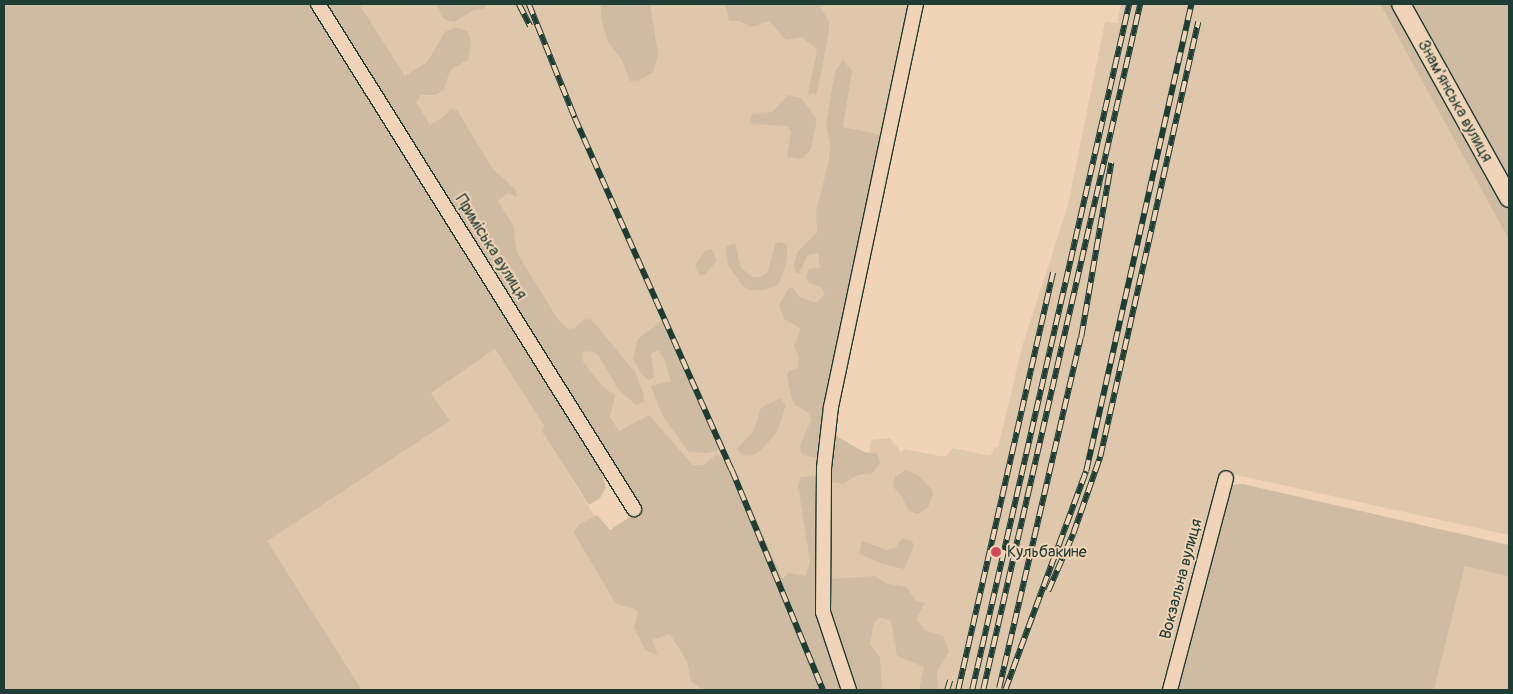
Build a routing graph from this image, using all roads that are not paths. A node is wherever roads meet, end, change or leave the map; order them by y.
1 (318, 4) edge
2 (916, 4) edge
3 (1401, 4) edge
4 (1509, 198) edge
5 (1226, 478) dead end
6 (634, 509) dead end
7 (848, 690) edge
8 (1170, 690) edge

1 - 6 street, Приміська вулиця
2 - 7 street
3 - 4 street, Знам'янська вулиця
5 - 8 street, Вокзальна вулиця

